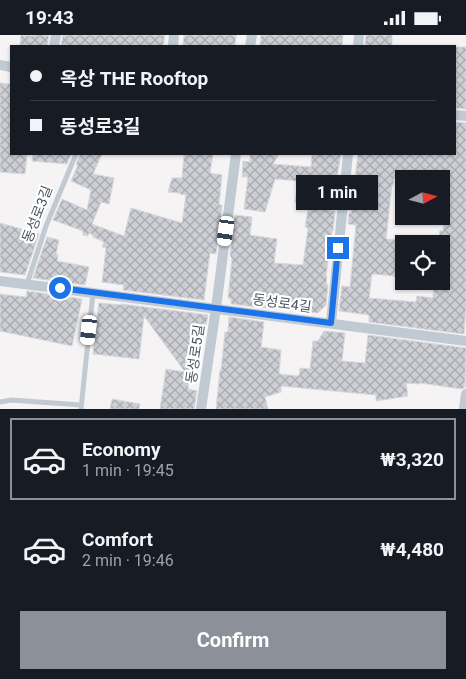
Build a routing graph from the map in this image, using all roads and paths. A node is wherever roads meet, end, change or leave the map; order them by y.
1 (76, 155) edge
2 (236, 155) edge
3 (348, 155) edge
4 (0, 281) edge
5 (27, 284) junction
6 (94, 293) junction
7 (216, 308) junction
8 (331, 323) junction
9 (466, 341) edge
10 (466, 394) edge
11 (0, 402) edge
12 (81, 407) edge
13 (201, 409) edge
14 (464, 409) edge

1 - 5 lane, 동성로3길
2 - 7 street, 동성로5길
3 - 8 street
4 - 5 street, 동성로4길
5 - 6 street, 동성로4길
6 - 7 street, 동성로4길
6 - 12 lane
7 - 8 street, 동성로4길
7 - 13 street, 동성로5길
8 - 9 street, 동성로4길
10 - 14 street
11 - 12 lane

